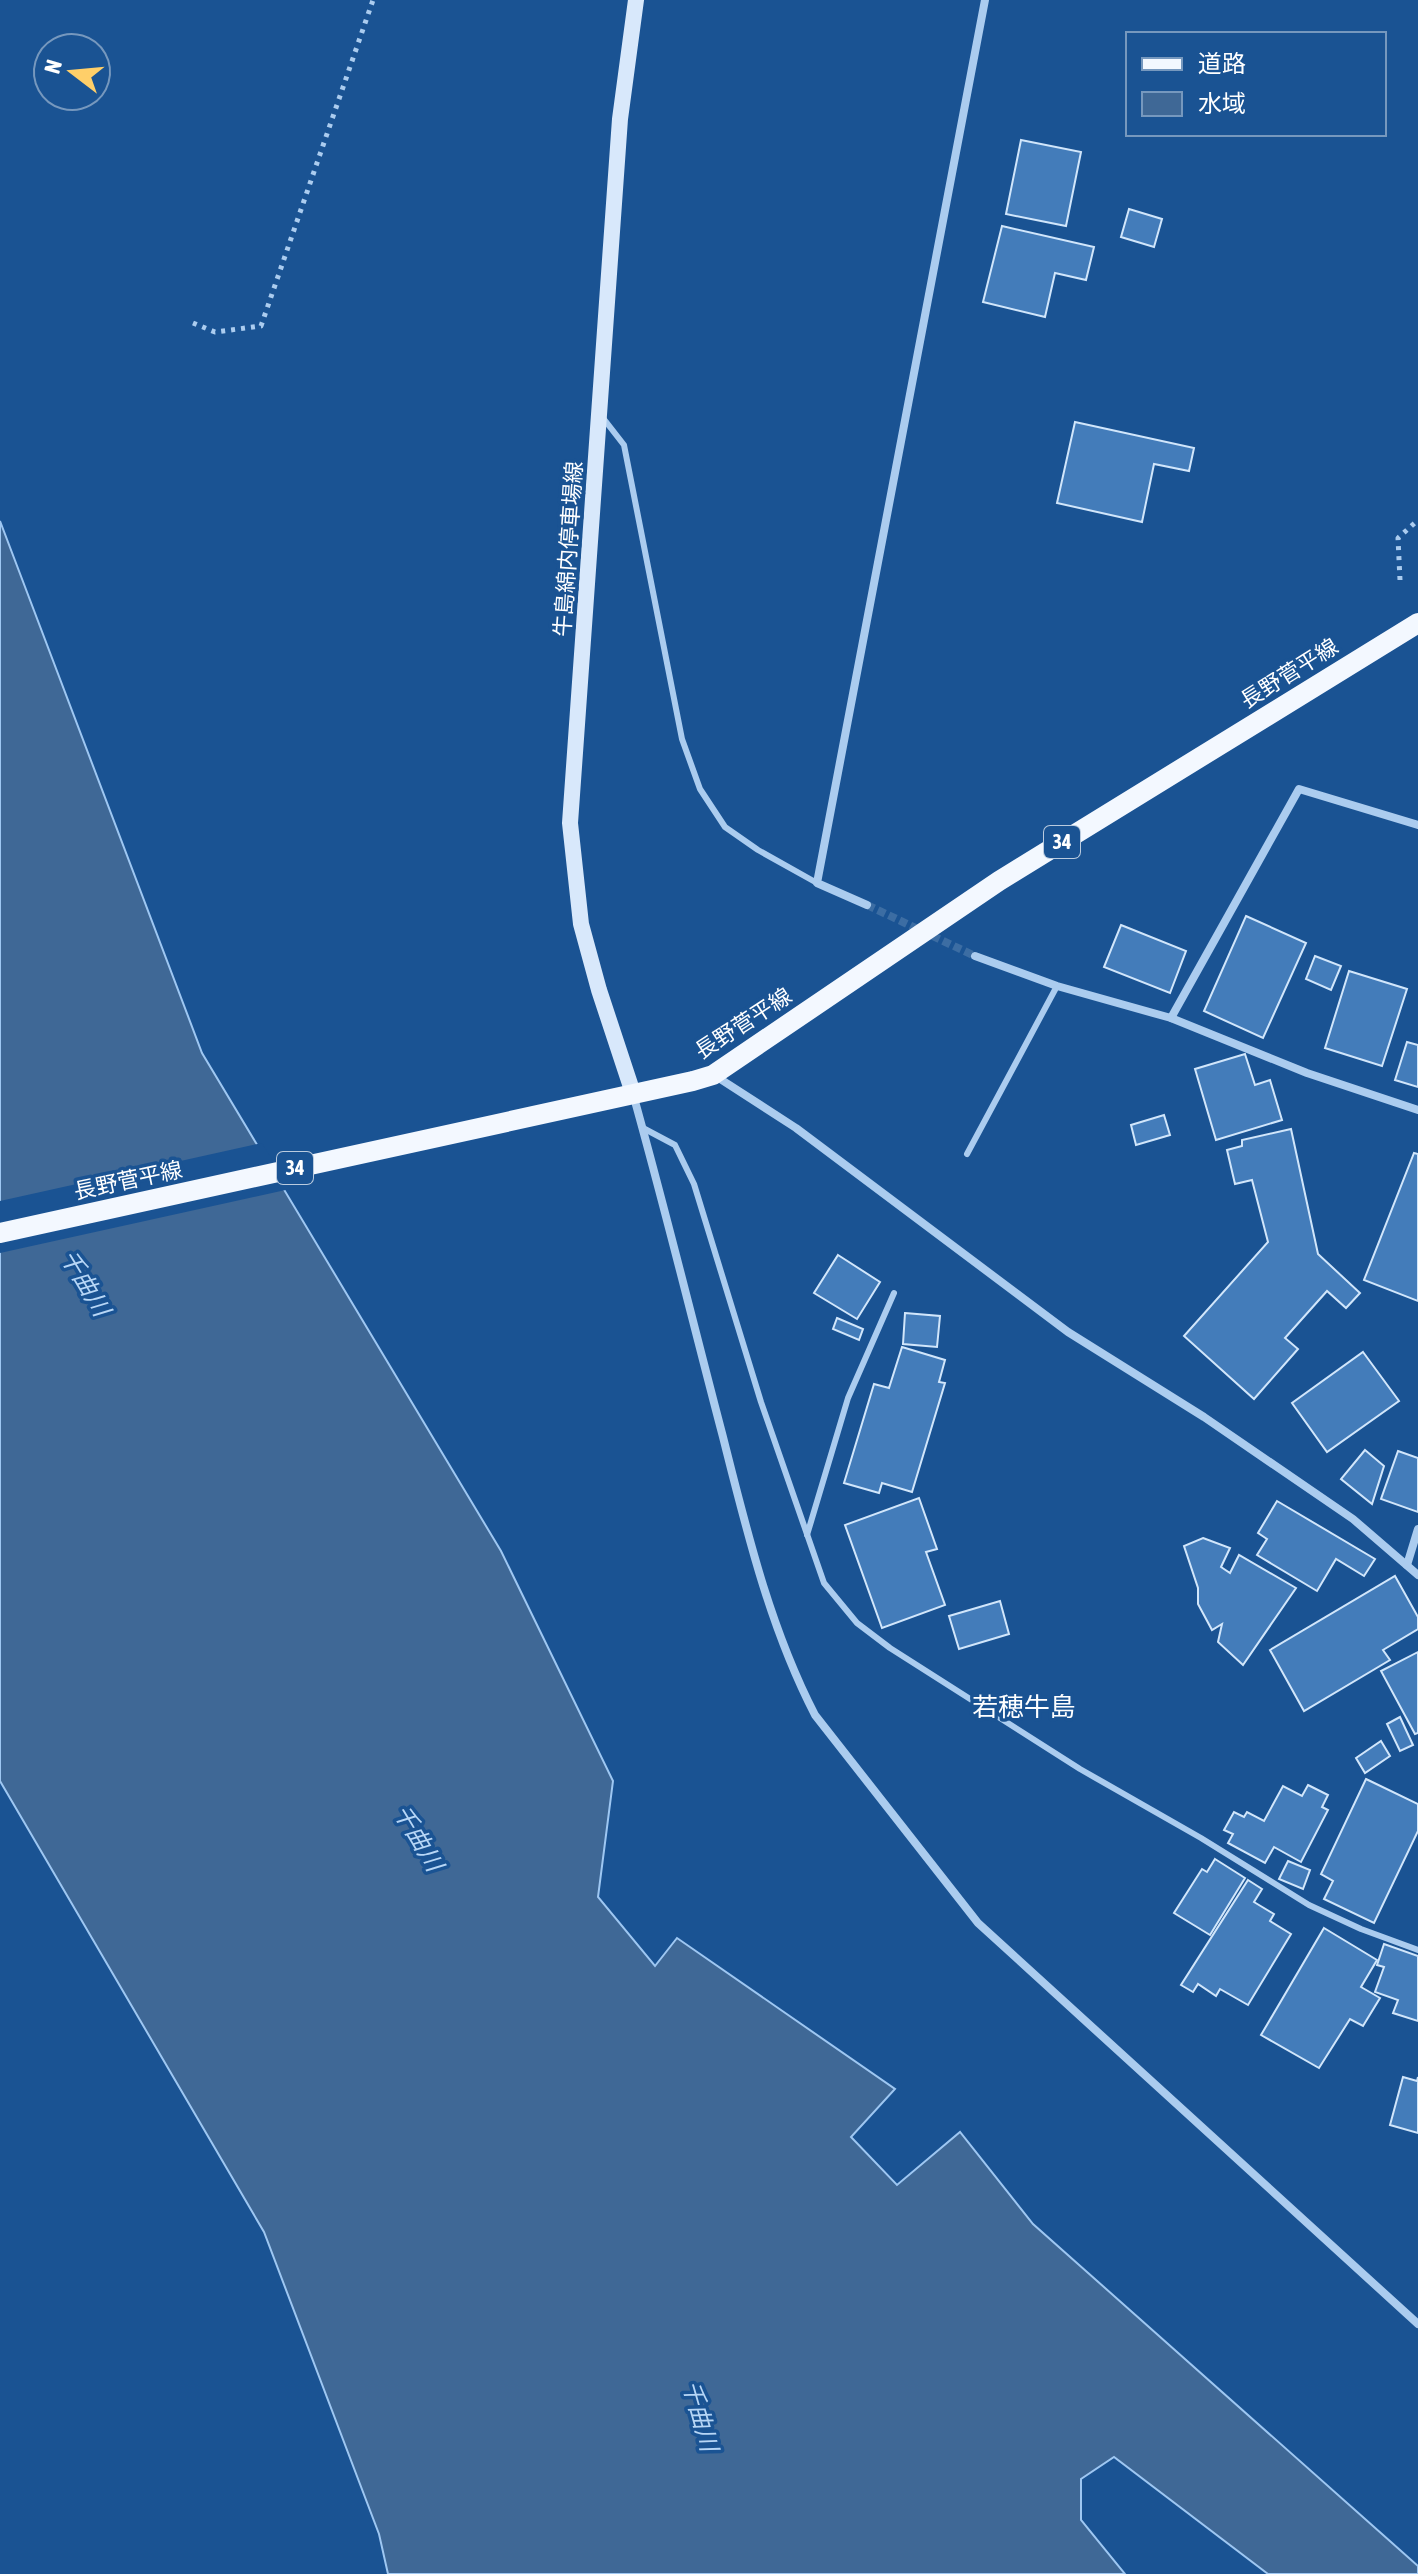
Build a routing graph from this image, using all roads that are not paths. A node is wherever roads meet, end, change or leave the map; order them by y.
1 (636, 0) edge
2 (985, 0) edge
3 (600, 414) junction
4 (1418, 623) edge
5 (1418, 825) edge
6 (817, 883) junction
7 (867, 905) tunnel mouth
8 (975, 956) tunnel mouth
9 (1057, 986) junction
10 (1171, 1018) junction
11 (713, 1075) junction
12 (633, 1093) junction
13 (1418, 1110) edge
14 (643, 1128) junction
15 (967, 1154) dead end
16 (0, 1233) edge
17 (894, 1293) dead end
18 (1418, 1529) edge
19 (807, 1535) junction
20 (1407, 1565) junction
21 (1418, 1575) edge
22 (1418, 1950) edge
23 (1418, 2324) edge

1 - 3 main road, 牛島綿内停車場線
2 - 6 street
3 - 6 lane
3 - 12 main road, 牛島綿内停車場線
4 - 11 main road, 長野菅平線 / 34
5 - 10 street
6 - 7 street
8 - 9 street
9 - 10 street
9 - 15 lane
10 - 13 street
11 - 12 main road, 長野菅平線 / 34
11 - 20 street
12 - 14 street
12 - 16 main road, 長野菅平線 / 34
14 - 19 lane
14 - 23 street
17 - 19 lane
18 - 20 street
19 - 22 lane
20 - 21 street

